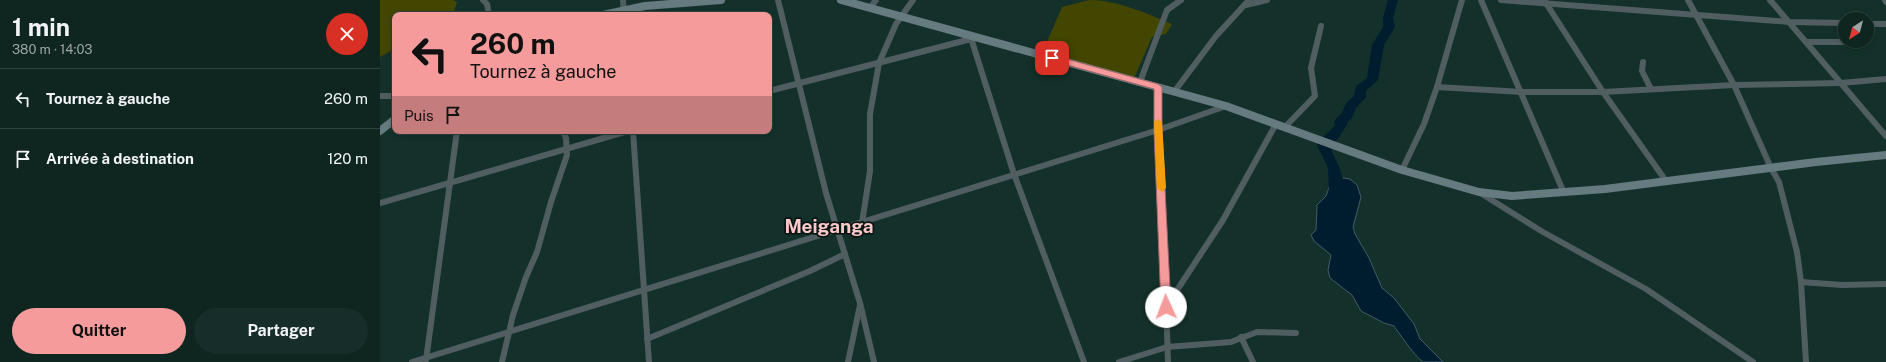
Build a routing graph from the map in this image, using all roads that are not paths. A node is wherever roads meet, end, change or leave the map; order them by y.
1 (483, 0) edge
2 (622, 0) edge
3 (721, 0) edge
4 (778, 0) edge
5 (841, 0) edge
6 (876, 0) edge
7 (913, 0) edge
8 (1181, 0) edge
9 (1267, 0) edge
10 (1462, 0) edge
11 (1481, 0) edge
12 (1500, 0) edge
13 (1688, 0) edge
14 (1770, 0) edge
15 (1545, 2) edge
16 (1248, 3) edge
17 (870, 8) junction
18 (488, 12) edge
19 (624, 12) edge
20 (1695, 14) junction
21 (901, 16) junction
22 (1790, 22) junction
23 (1838, 23) edge
24 (1874, 24) edge
25 (1886, 24) edge
26 (1321, 26) dead end
27 (971, 37) junction
28 (1806, 42) junction
29 (1838, 42) edge
30 (1643, 62) dead end
31 (879, 64) junction
32 (1886, 79) edge
33 (1140, 82) junction
34 (798, 83) junction
35 (1841, 84) junction
36 (1734, 85) junction
37 (1158, 87) junction
38 (1437, 87) junction
39 (1650, 89) junction
40 (772, 90) edge
41 (1174, 92) junction
42 (1522, 92) junction
43 (1603, 92) junction
44 (380, 96) edge
45 (392, 96) edge
46 (1226, 106) junction
47 (392, 121) edge
48 (1276, 124) junction
49 (1285, 127) junction
50 (1158, 130) junction
51 (380, 131) edge
52 (457, 134) edge
53 (564, 134) edge
54 (617, 134) edge
55 (633, 134) edge
56 (1886, 136) edge
57 (567, 148) junction
58 (1886, 155) edge
59 (1771, 168) junction
60 (1402, 170) junction
61 (1014, 174) junction
62 (1666, 181) junction
63 (451, 184) junction
64 (1479, 192) junction
65 (1564, 193) junction
66 (380, 203) edge
67 (862, 223) junction
68 (838, 230) junction
69 (845, 254) junction
70 (1801, 282) junction
71 (1886, 284) edge
72 (643, 291) junction
73 (860, 303) junction
74 (1166, 307) junction
75 (509, 332) junction
76 (1296, 333) dead end
77 (1242, 337) junction
78 (647, 339) junction
79 (1167, 347) junction
80 (426, 360) edge
81 (412, 362) edge
82 (502, 362) edge
83 (649, 362) edge
84 (848, 362) edge
85 (874, 362) edge
86 (1084, 362) edge
87 (1119, 362) edge
88 (1168, 362) edge
89 (1253, 362) edge
90 (1753, 362) edge
91 (1806, 362) edge

1 - 18 street
2 - 19 street
3 - 19 street
4 - 34 street
5 - 17 street
6 - 17 street
7 - 21 street
8 - 33 street
9 - 16 street
10 - 38 street
11 - 42 street
12 - 15 street
13 - 20 street
14 - 22 street
15 - 20 street
15 - 43 street
16 - 41 street
17 - 21 street
20 - 22 street
20 - 36 street
21 - 27 street
21 - 31 street
22 - 23 street
22 - 28 street
24 - 25 street
26 - 49 street
27 - 31 street
27 - 33 street
27 - 61 street
28 - 29 street
28 - 35 street
30 - 39 street
31 - 34 street
31 - 67 street
32 - 35 street
33 - 37 street
34 - 40 street
34 - 68 street
35 - 36 street
35 - 56 street
36 - 39 street
36 - 59 street
37 - 41 street
37 - 50 street
38 - 42 street
38 - 60 street
39 - 43 street
41 - 46 street
42 - 43 street
42 - 65 street
43 - 62 street
44 - 45 street
46 - 48 street
46 - 50 street
47 - 51 street
48 - 49 street
48 - 74 street
49 - 60 street
50 - 61 street
50 - 74 street
52 - 63 street
53 - 57 street
54 - 57 street
55 - 72 street
57 - 63 street
57 - 75 street
58 - 59 street
59 - 62 street
59 - 70 street
60 - 64 street
61 - 67 street
61 - 86 street
62 - 65 street
63 - 66 street
63 - 80 street
64 - 65 street
64 - 90 street
67 - 68 street
68 - 69 street
68 - 72 street
69 - 73 street
69 - 78 street
70 - 71 street
70 - 91 street
72 - 75 street
72 - 78 street
73 - 84 street
73 - 85 street
74 - 79 street
75 - 80 street
75 - 82 street
76 - 77 street
77 - 79 street
77 - 89 street
78 - 83 street
79 - 87 street
79 - 88 street
80 - 81 street

